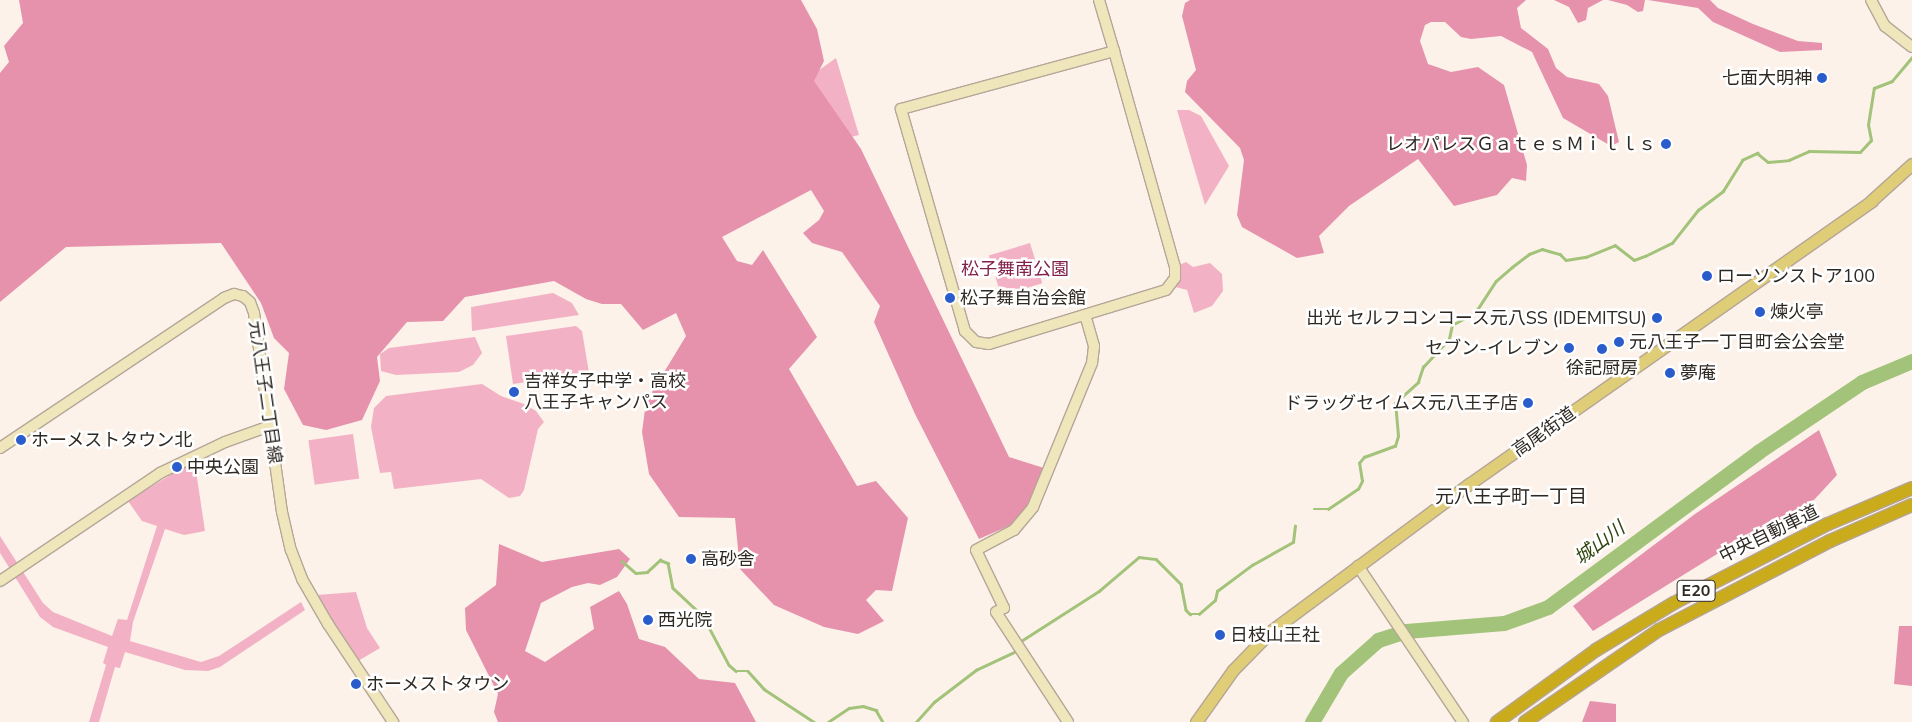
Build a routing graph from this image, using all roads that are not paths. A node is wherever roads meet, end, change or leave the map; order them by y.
1 (1098, 0) edge
2 (1871, 0) edge
3 (1912, 47) edge
4 (1114, 51) junction
5 (1912, 164) edge
6 (1085, 315) junction
7 (270, 426) junction
8 (0, 448) edge
9 (1912, 488) edge
10 (1912, 505) edge
11 (1358, 566) junction
12 (0, 581) edge
13 (393, 722) edge
14 (1068, 722) edge
15 (1196, 722) edge
16 (1463, 722) edge
17 (1497, 722) edge
18 (1525, 722) edge

1 - 4 street
2 - 3 street
4 - 6 street
4 - 6 street
5 - 11 main road, 高尾街道
6 - 14 street
7 - 8 street, 元八王子二丁目線
7 - 12 street
7 - 13 street, 元八王子二丁目線
9 - 17 highway, 中央自動車道 / E20
10 - 18 highway, 中央自動車道 / E20
11 - 15 main road, 高尾街道
11 - 16 street

